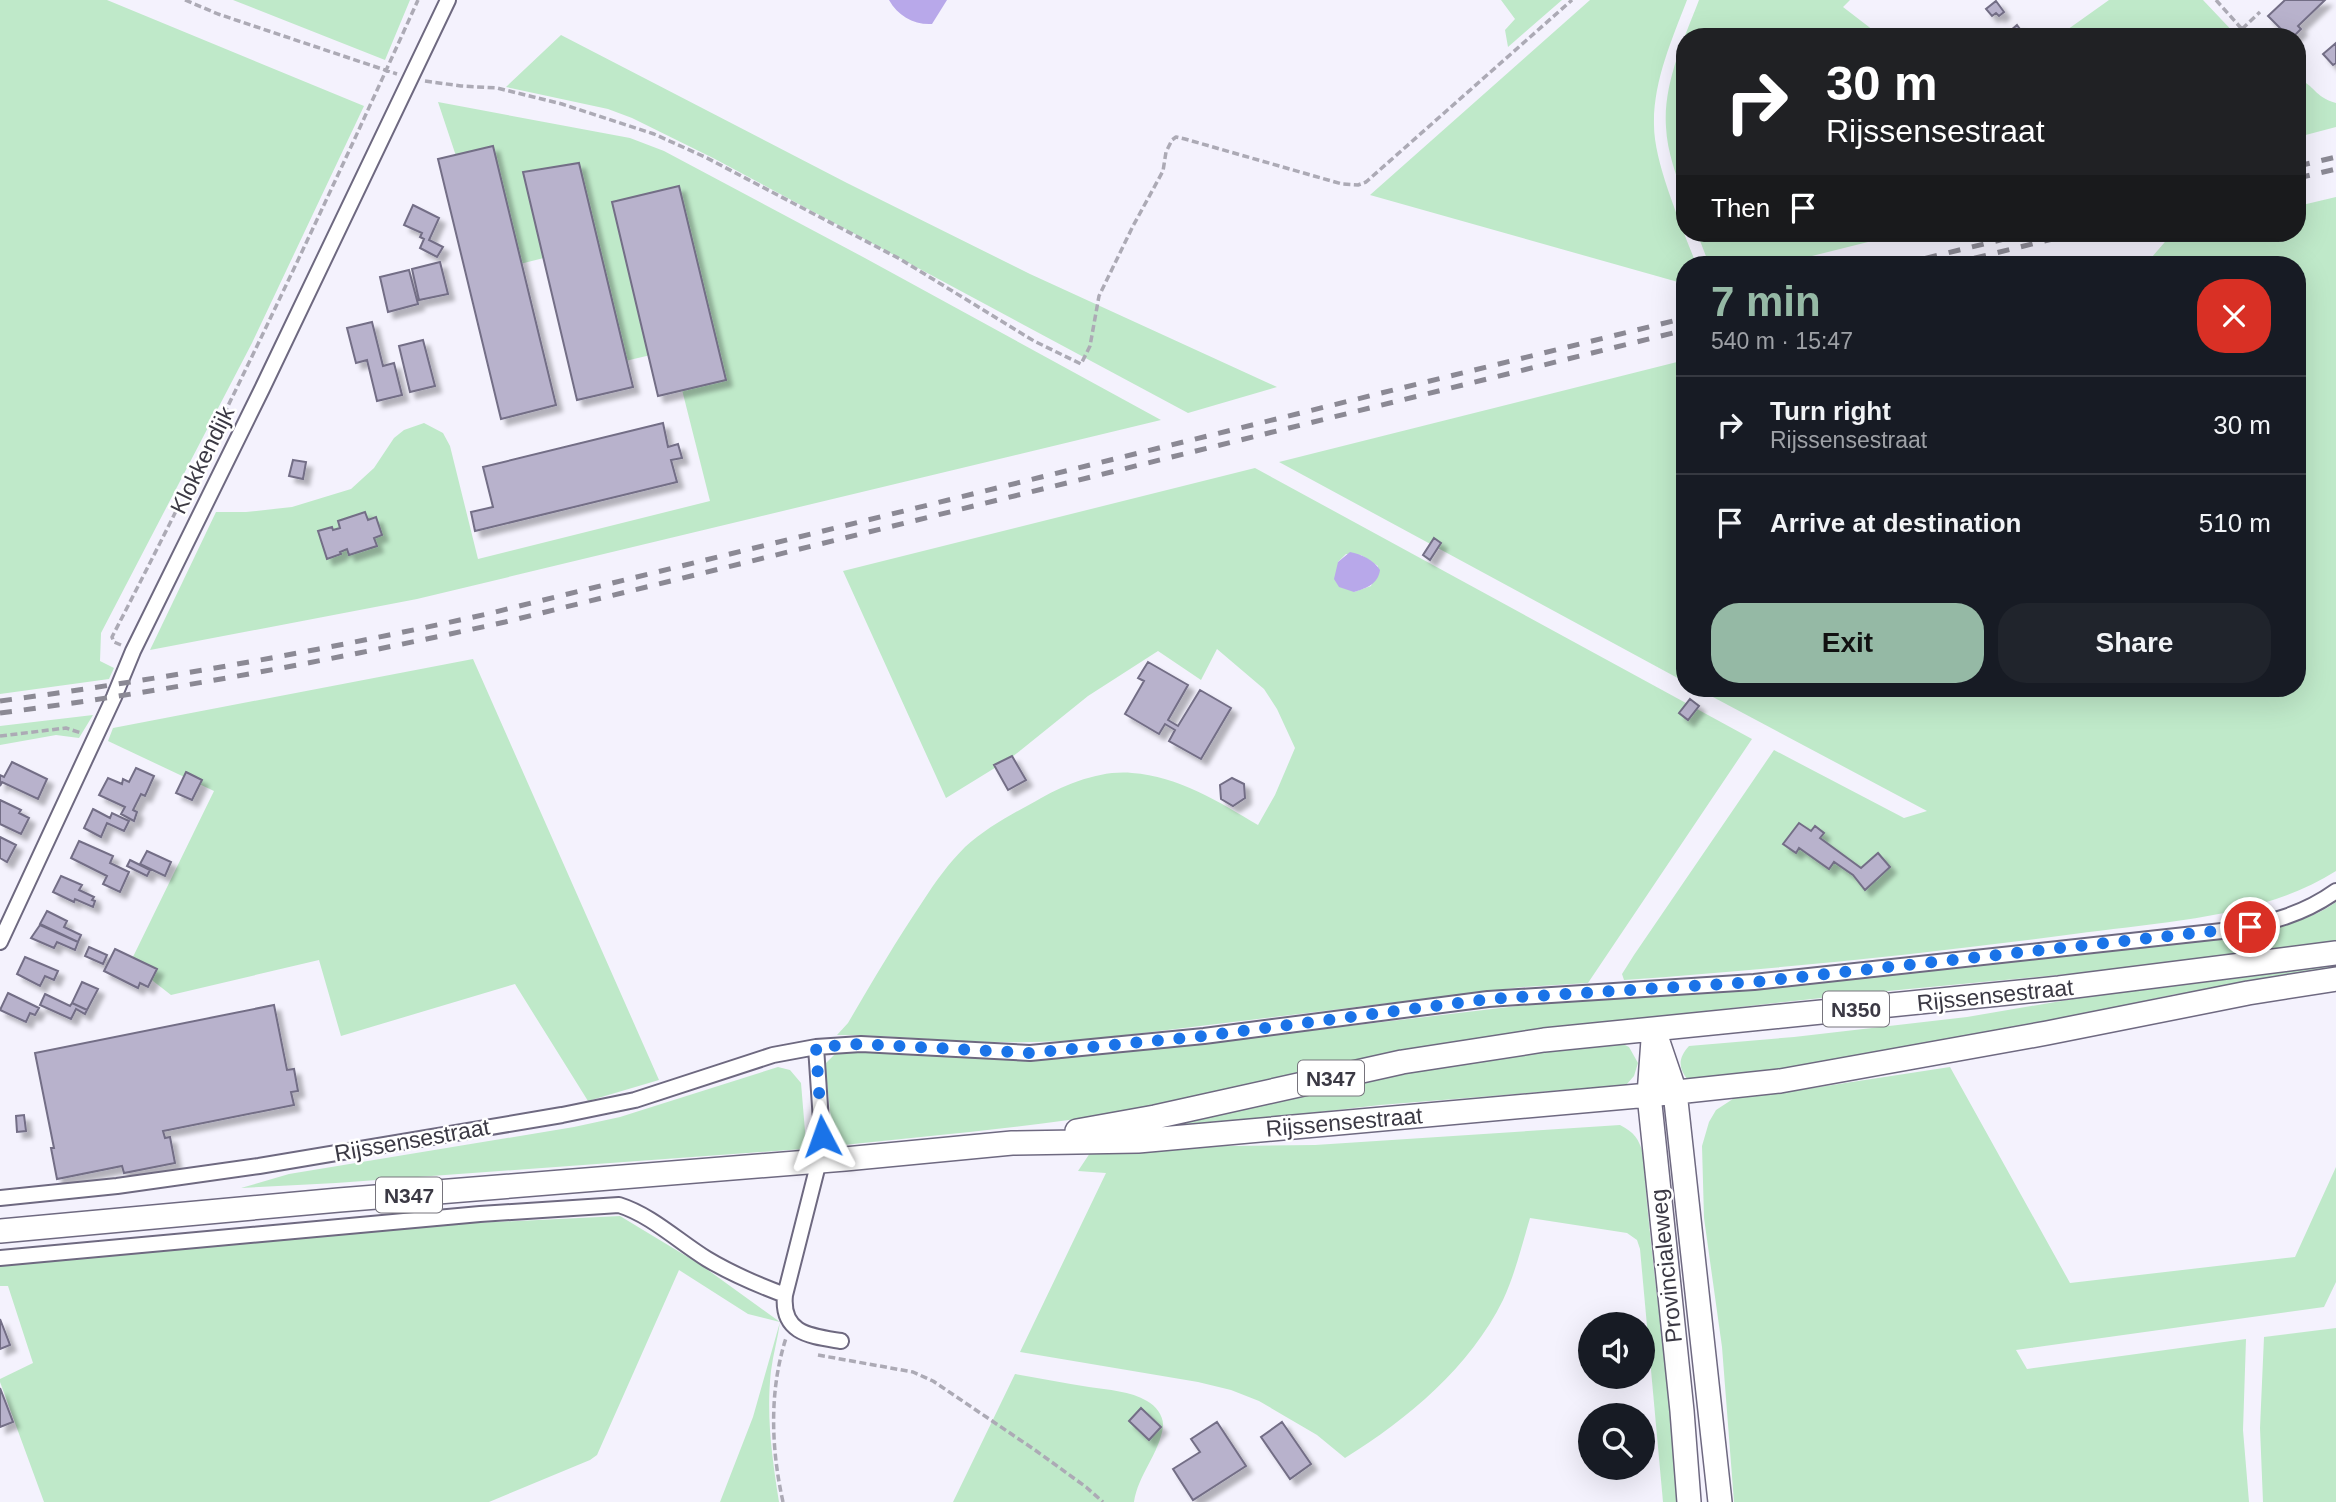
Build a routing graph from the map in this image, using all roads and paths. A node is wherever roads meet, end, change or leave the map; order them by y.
1 (185, 0) edge
2 (418, 0) edge
3 (448, 0) edge
4 (1572, 0) edge
5 (2216, 0) edge
6 (2260, 12) dead end
7 (2241, 28) edge
8 (2243, 28) edge
9 (385, 70) junction
10 (411, 79) junction
11 (133, 651) junction
12 (0, 736) edge
13 (95, 738) junction
14 (2336, 891) edge
15 (0, 942) edge
16 (2336, 953) edge
17 (2336, 979) edge
18 (1654, 1030) junction
19 (816, 1047) junction
20 (1675, 1092) junction
21 (1649, 1095) junction
22 (1012, 1143) junction
23 (819, 1161) junction
24 (0, 1198) edge
25 (0, 1231) edge
26 (0, 1258) edge
27 (785, 1295) junction
28 (791, 1322) junction
29 (841, 1341) dead end
30 (816, 1354) dead end
31 (783, 1502) edge
32 (1103, 1502) edge
33 (1689, 1502) edge
34 (1720, 1502) edge

1 - 9 path
2 - 9 path
3 - 10 street, Klokkendijk
4 - 10 path
5 - 7 path
6 - 8 path
9 - 10 path
9 - 11 path
10 - 11 street, Klokkendijk
11 - 13 street, Klokkendijk
12 - 13 path
13 - 15 street, Klokkendijk
14 - 19 street, Rijssensestraat
16 - 18 main road, Rijssensestraat / N350
17 - 20 main road, Rijssensestraat / N350
18 - 20 main road
18 - 21 main road, Provincialeweg
18 - 22 main road, Rijssensestraat / N347
19 - 23 street
19 - 24 street, Rijssensestraat
20 - 21 main road, Rijssensestraat / N350
20 - 34 main road, Provincialeweg
21 - 22 main road, Rijssensestraat / N347
21 - 33 main road, Provincialeweg
22 - 23 main road, Rijssensestraat / N347
23 - 25 main road, Rijssensestraat / N347
23 - 27 street
26 - 27 street
27 - 28 street
28 - 29 street
28 - 31 path
30 - 32 path

